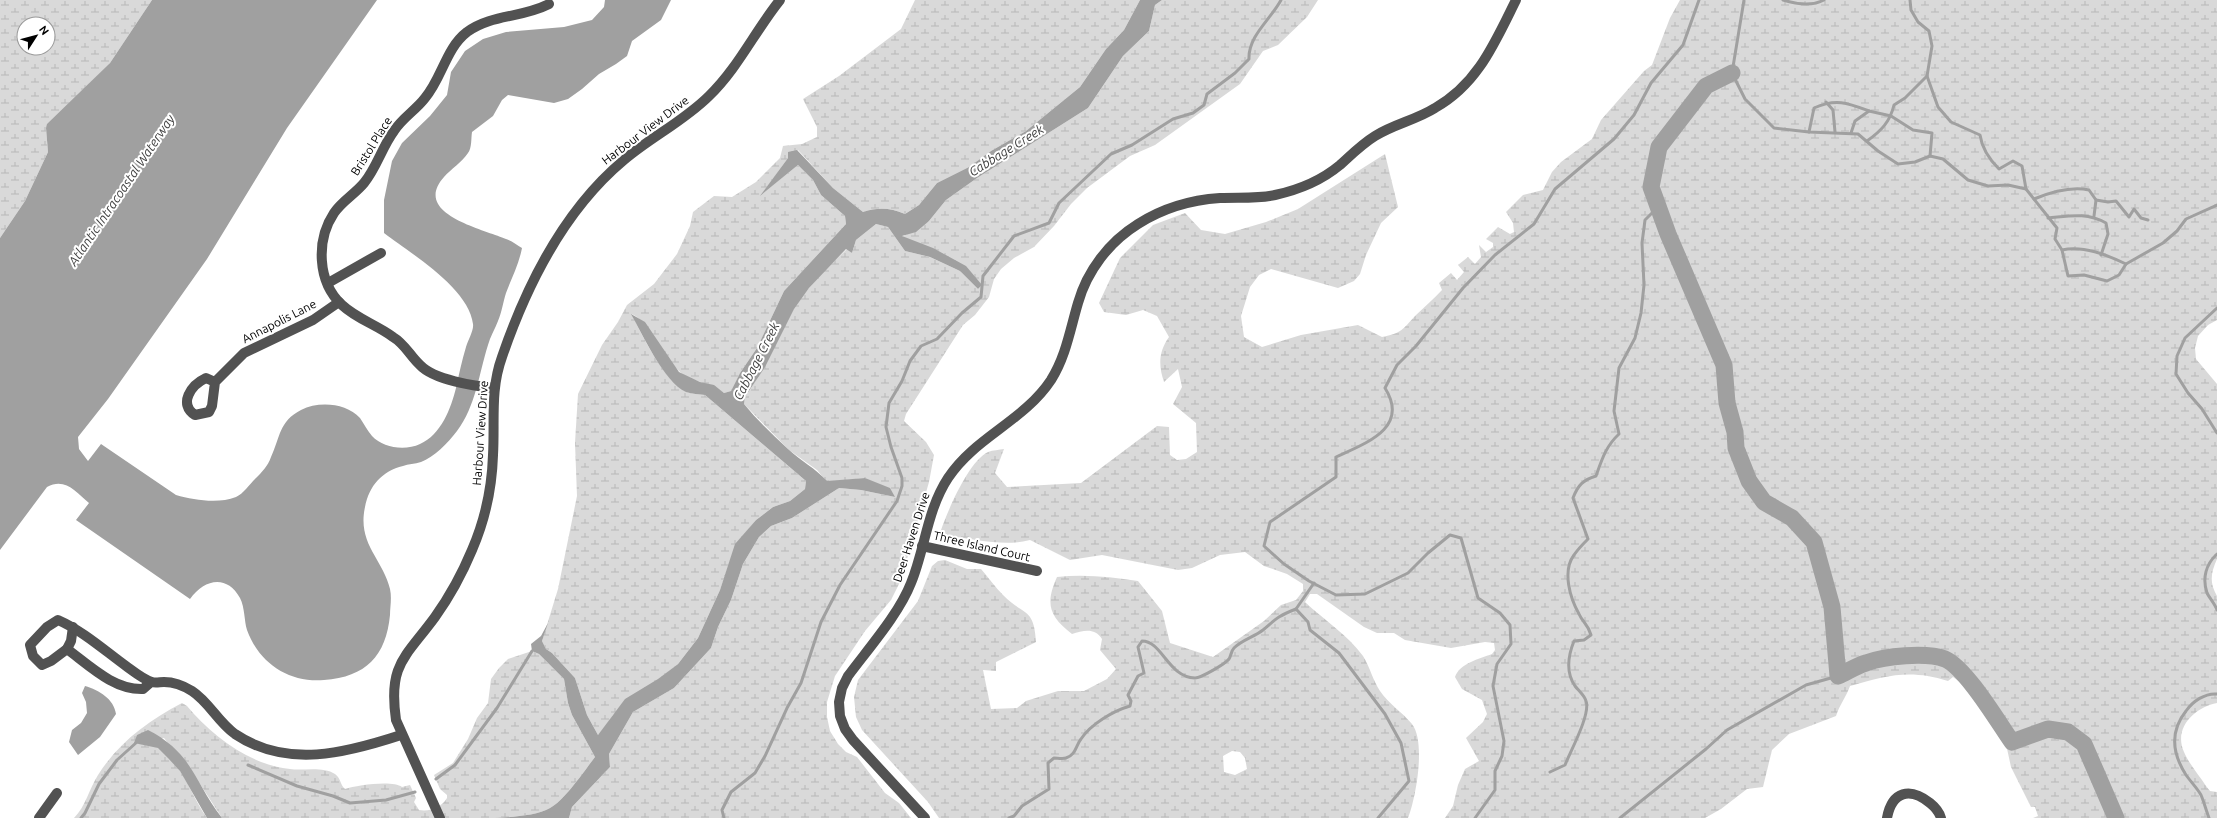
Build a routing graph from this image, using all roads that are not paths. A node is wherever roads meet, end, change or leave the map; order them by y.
1 (780, 0) edge
2 (1516, 0) edge
3 (549, 4) dead end
4 (381, 253) dead end
5 (328, 283) junction
6 (339, 302) junction
7 (215, 382) dead end
8 (494, 388) junction
9 (922, 546) junction
10 (1037, 571) dead end
11 (73, 627) junction
12 (66, 649) junction
13 (151, 682) junction
14 (401, 735) junction
15 (57, 793) dead end
16 (39, 818) edge
17 (440, 818) edge
18 (925, 818) edge
19 (1887, 818) edge
20 (1941, 818) edge

1 - 8 street, Harbour View Drive
2 - 9 street, Deer Haven Drive
3 - 5 street, Bristol Place
4 - 5 street
5 - 6 street, Bristol Place
6 - 7 street, Annapolis Lane
6 - 8 street, Bristol Place
8 - 14 street, Harbour View Drive
9 - 10 street, Three Island Court
9 - 18 street, Deer Haven Drive
11 - 12 street
11 - 12 street
11 - 13 street
12 - 13 street
13 - 14 street
14 - 17 street, Harbour View Drive
15 - 16 street
19 - 20 street

